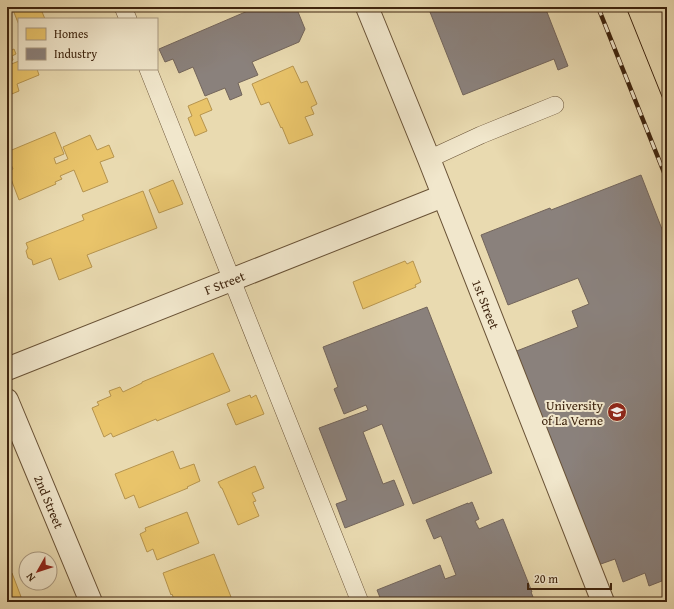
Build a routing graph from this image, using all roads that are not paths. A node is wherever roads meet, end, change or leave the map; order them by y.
1 (123, 7) edge
2 (367, 7) edge
3 (128, 18) edge
4 (148, 70) edge
5 (555, 106) dead end
6 (429, 159) junction
7 (443, 196) junction
8 (232, 279) junction
9 (7, 369) edge
10 (7, 400) edge
11 (91, 602) edge
12 (360, 602) edge
13 (603, 602) edge

1 - 3 lane
2 - 6 street, 1st Street
4 - 8 lane
5 - 6 lane
6 - 7 street, 1st Street
7 - 8 street, F Street
7 - 13 street, 1st Street
8 - 9 street, F Street
8 - 12 lane
10 - 11 street, 2nd Street

